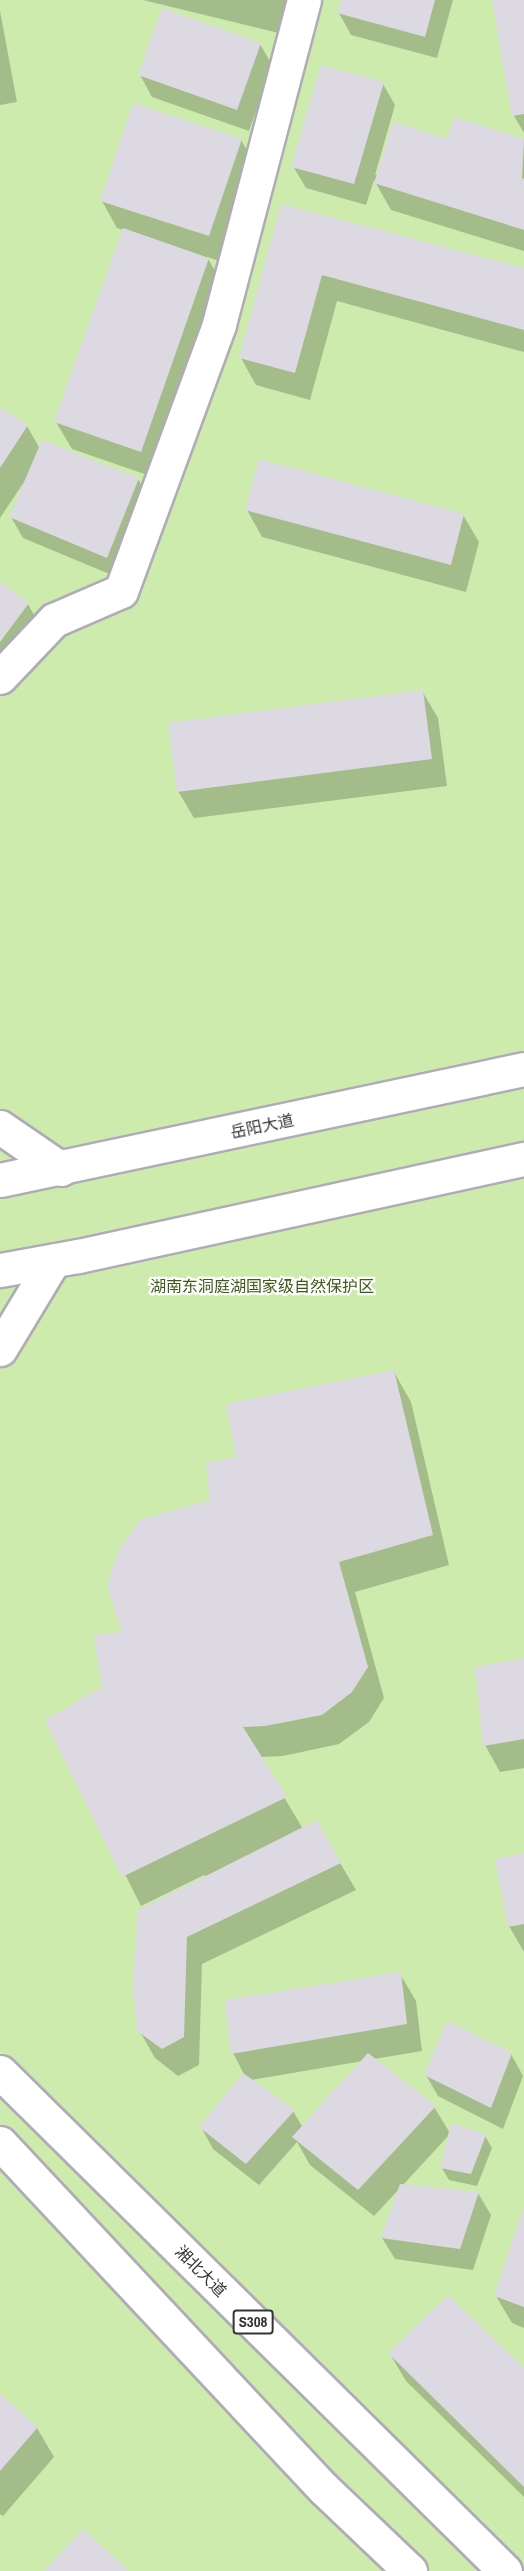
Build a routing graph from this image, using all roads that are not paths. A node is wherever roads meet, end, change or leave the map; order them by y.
1 (304, 0) edge
2 (0, 677) edge
3 (524, 1069) edge
4 (0, 1127) edge
5 (524, 1159) edge
6 (61, 1169) junction
7 (0, 1180) edge
8 (53, 1261) junction
9 (0, 1270) edge
10 (0, 1349) edge
11 (0, 2072) edge
12 (0, 2143) edge
13 (410, 2571) edge
14 (505, 2571) edge

1 - 2 main road
3 - 6 main road, 岳阳大道
4 - 6 main road
5 - 8 main road
6 - 7 main road, 岳阳大道
8 - 9 main road
8 - 10 main road
11 - 14 main road, 湘北大道 / S308
12 - 13 main road

